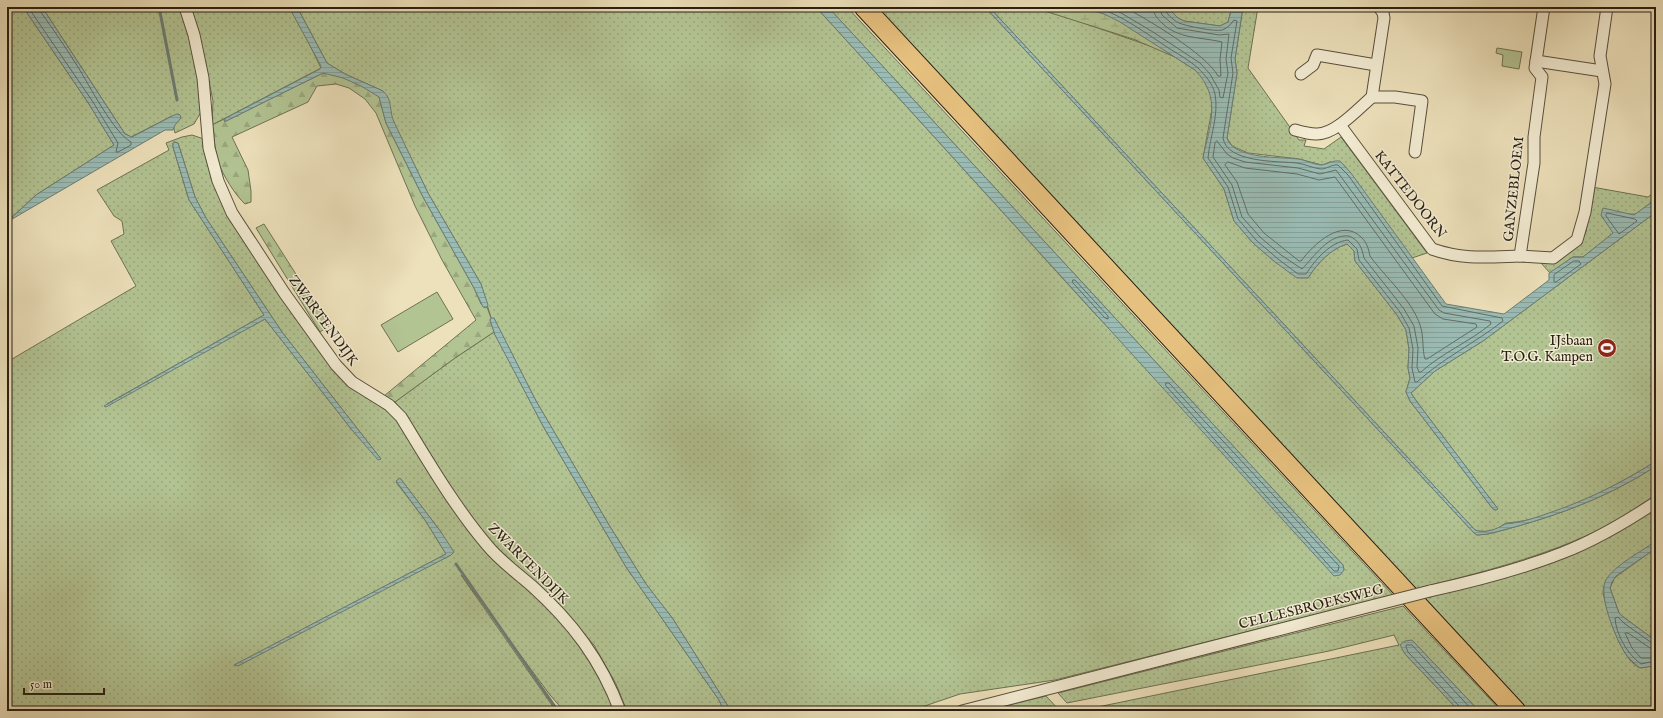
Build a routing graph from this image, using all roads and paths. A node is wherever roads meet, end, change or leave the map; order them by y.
1 (185, 7) edge
2 (856, 7) edge
3 (864, 7) edge
4 (1379, 7) edge
5 (1544, 7) edge
6 (1607, 7) edge
7 (1536, 61) junction
8 (1376, 65) junction
9 (1602, 71) junction
10 (1301, 74) dead end
11 (1372, 97) junction
12 (1340, 125) junction
13 (1295, 130) dead end
14 (1415, 152) dead end
15 (1520, 256) junction
16 (1656, 502) edge
17 (620, 711) edge
18 (962, 711) edge
19 (1507, 711) edge
20 (1516, 711) edge

1 - 17 street, ZWARTENDIJK
2 - 19 highway
3 - 20 highway
4 - 8 street
5 - 7 street, GANZEBLOEM
6 - 9 street, GANZEBLOEM
7 - 9 street
7 - 15 street, GANZEBLOEM
8 - 10 street
8 - 11 street
9 - 15 street, GANZEBLOEM
11 - 12 street
11 - 14 street, KATTEDOORN
12 - 13 street
12 - 15 street, KATTEDOORN
16 - 18 street, CELLESBROEKSWEG, bridge

